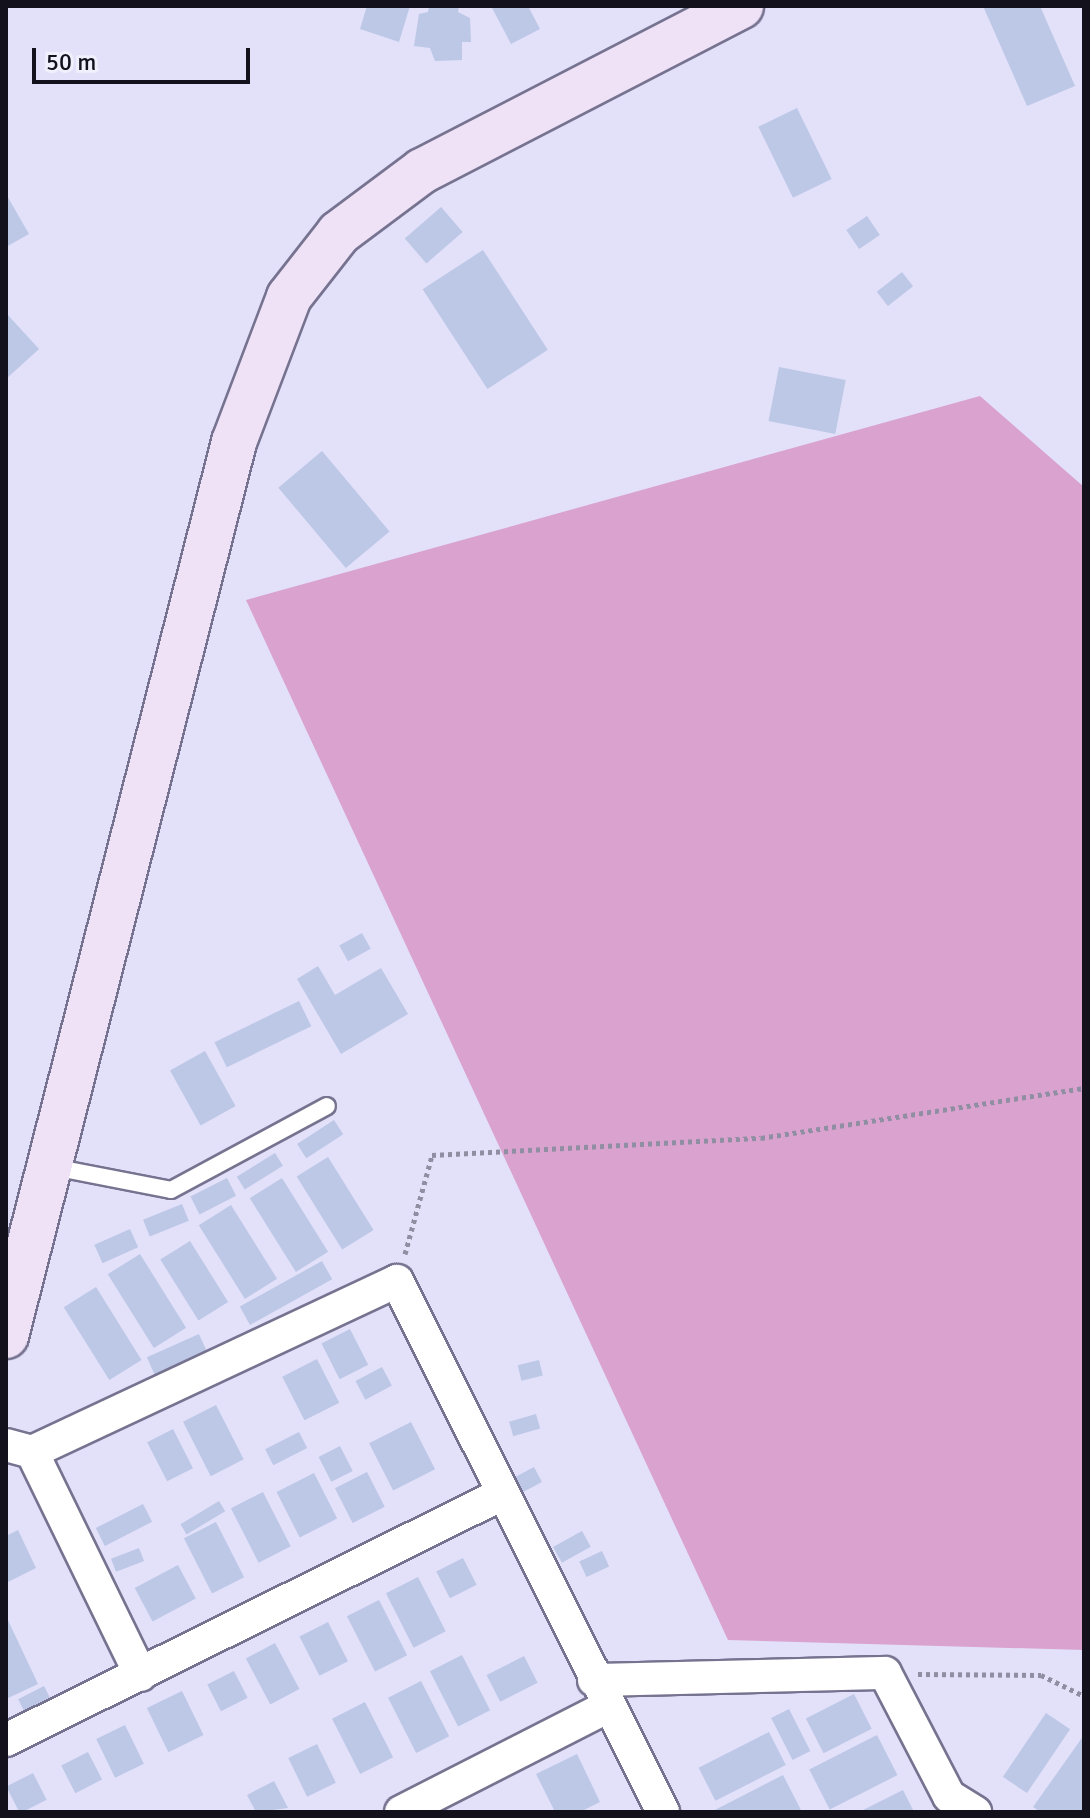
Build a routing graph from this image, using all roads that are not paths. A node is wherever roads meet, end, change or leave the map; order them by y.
1 (741, 6) edge
2 (327, 1106) dead end
3 (52, 1167) junction
4 (6, 1336) edge
5 (19, 1449) edge
6 (502, 1494) junction
7 (141, 1675) junction
8 (600, 1694) junction
9 (6, 1740) edge
10 (401, 1812) edge
11 (663, 1812) edge
12 (975, 1812) edge

1 - 3 street
2 - 3 lane
3 - 4 street
5 - 6 street
5 - 7 street
6 - 7 street
6 - 8 street
7 - 9 street
8 - 10 street
8 - 11 street
8 - 12 street

